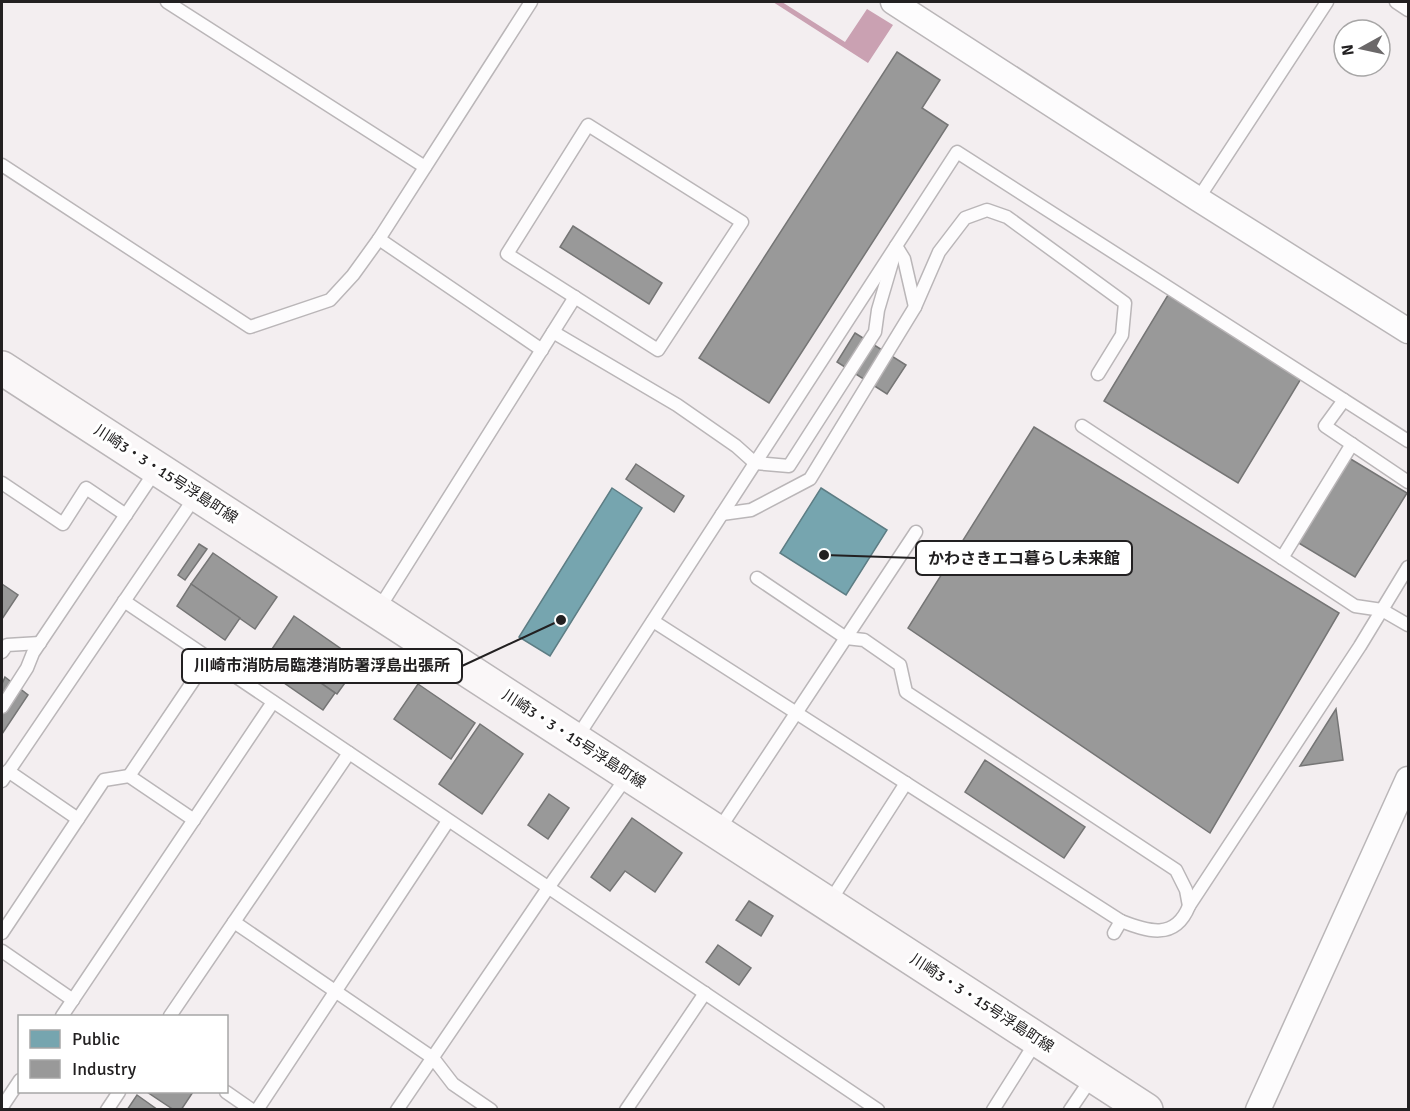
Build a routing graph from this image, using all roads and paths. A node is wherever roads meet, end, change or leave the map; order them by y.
1 (167, 2) edge
2 (531, 2) edge
3 (893, 2) edge
4 (1327, 2) edge
5 (1396, 2) edge
6 (1408, 10) edge
7 (2, 165) edge
8 (425, 167) junction
9 (1198, 199) junction
10 (379, 239) junction
11 (896, 246) junction
12 (575, 297) junction
13 (915, 307) junction
14 (1408, 331) edge
15 (553, 332) junction
16 (542, 350) junction
17 (2, 368) edge
18 (1098, 374) dead end
19 (1344, 400) junction
20 (1082, 426) dead end
21 (1408, 441) edge
22 (1352, 444) junction
23 (755, 463) junction
24 (157, 469) junction
25 (1408, 482) edge
26 (2, 483) edge
27 (196, 494) junction
28 (722, 514) junction
29 (126, 515) junction
30 (916, 532) dead end
31 (1282, 558) junction
32 (1408, 567) edge
33 (757, 578) dead end
34 (124, 601) junction
35 (1382, 610) junction
36 (377, 611) junction
37 (653, 621) junction
38 (1408, 624) edge
39 (846, 638) junction
40 (40, 643) junction
41 (2, 652) edge
42 (208, 659) junction
43 (273, 702) junction
44 (2, 707) edge
45 (796, 713) junction
46 (576, 740) junction
47 (349, 753) junction
48 (629, 774) junction
49 (5, 776) edge
50 (129, 776) junction
51 (1408, 779) edge
52 (906, 783) junction
53 (78, 819) junction
54 (194, 820) junction
55 (448, 821) junction
56 (718, 832) junction
57 (548, 888) junction
58 (829, 904) junction
59 (1189, 906) junction
60 (1121, 921) junction
61 (234, 922) junction
62 (2, 933) edge
63 (1114, 933) dead end
64 (2, 951) edge
65 (336, 990) junction
66 (705, 993) junction
67 (73, 1000) junction
68 (63, 1015) edge
69 (171, 1015) edge
70 (1038, 1039) junction
71 (433, 1058) junction
72 (1094, 1075) junction
73 (18, 1083) edge
74 (118, 1093) edge
75 (227, 1093) edge
76 (2, 1107) edge
77 (107, 1110) edge
78 (252, 1110) edge
79 (257, 1110) edge
80 (397, 1110) edge
81 (491, 1110) edge
82 (626, 1110) edge
83 (878, 1110) edge
84 (993, 1110) edge
85 (1070, 1110) edge
86 (1146, 1110) edge
87 (1258, 1110) edge

1 - 8 lane
2 - 8 lane
3 - 9 street
4 - 9 lane
5 - 6 lane
7 - 10 lane
8 - 10 lane
9 - 14 street
10 - 16 lane
11 - 13 lane
11 - 19 lane
11 - 23 lane
11 - 23 lane
12 - 12 lane
12 - 15 lane
13 - 18 lane
13 - 28 lane
15 - 16 lane
15 - 23 lane
16 - 36 lane
17 - 24 street, 川崎3・3・15号浮島町線
19 - 21 lane
19 - 22 lane
20 - 31 lane
22 - 25 lane
22 - 31 lane
23 - 28 lane
24 - 27 street, 川崎3・3・15号浮島町線
24 - 29 lane
26 - 29 lane
27 - 34 lane
27 - 36 street, 川崎3・3・15号浮島町線
28 - 37 lane
29 - 40 lane
30 - 39 lane
31 - 35 lane
32 - 35 lane
33 - 39 lane
34 - 42 lane
34 - 49 lane
35 - 38 lane
35 - 59 lane
36 - 46 street, 川崎3・3・15号浮島町線
37 - 45 lane
37 - 46 lane
39 - 45 lane
39 - 59 lane
40 - 41 lane
40 - 44 lane
42 - 43 lane
42 - 50 lane
43 - 47 lane
43 - 54 lane
45 - 52 lane
45 - 56 lane
46 - 48 street, 川崎3・3・15号浮島町線
47 - 55 lane
47 - 61 lane
48 - 56 street, 川崎3・3・15号浮島町線
48 - 57 lane
49 - 53 lane
50 - 53 lane
50 - 54 lane
51 - 87 street
52 - 58 lane
52 - 60 lane
53 - 62 lane
54 - 67 lane
55 - 57 lane
55 - 65 lane
56 - 58 street, 川崎3・3・15号浮島町線
57 - 66 lane
57 - 71 lane
58 - 70 street, 川崎3・3・15号浮島町線
59 - 60 lane
60 - 63 lane
61 - 65 lane
61 - 69 lane
64 - 67 lane
65 - 71 lane
65 - 79 lane
66 - 82 lane
66 - 83 lane
67 - 68 lane
70 - 72 street, 川崎3・3・15号浮島町線
70 - 84 lane
71 - 80 lane
71 - 81 lane
72 - 85 lane
72 - 86 street, 川崎3・3・15号浮島町線
73 - 76 lane
74 - 77 lane
75 - 78 lane

